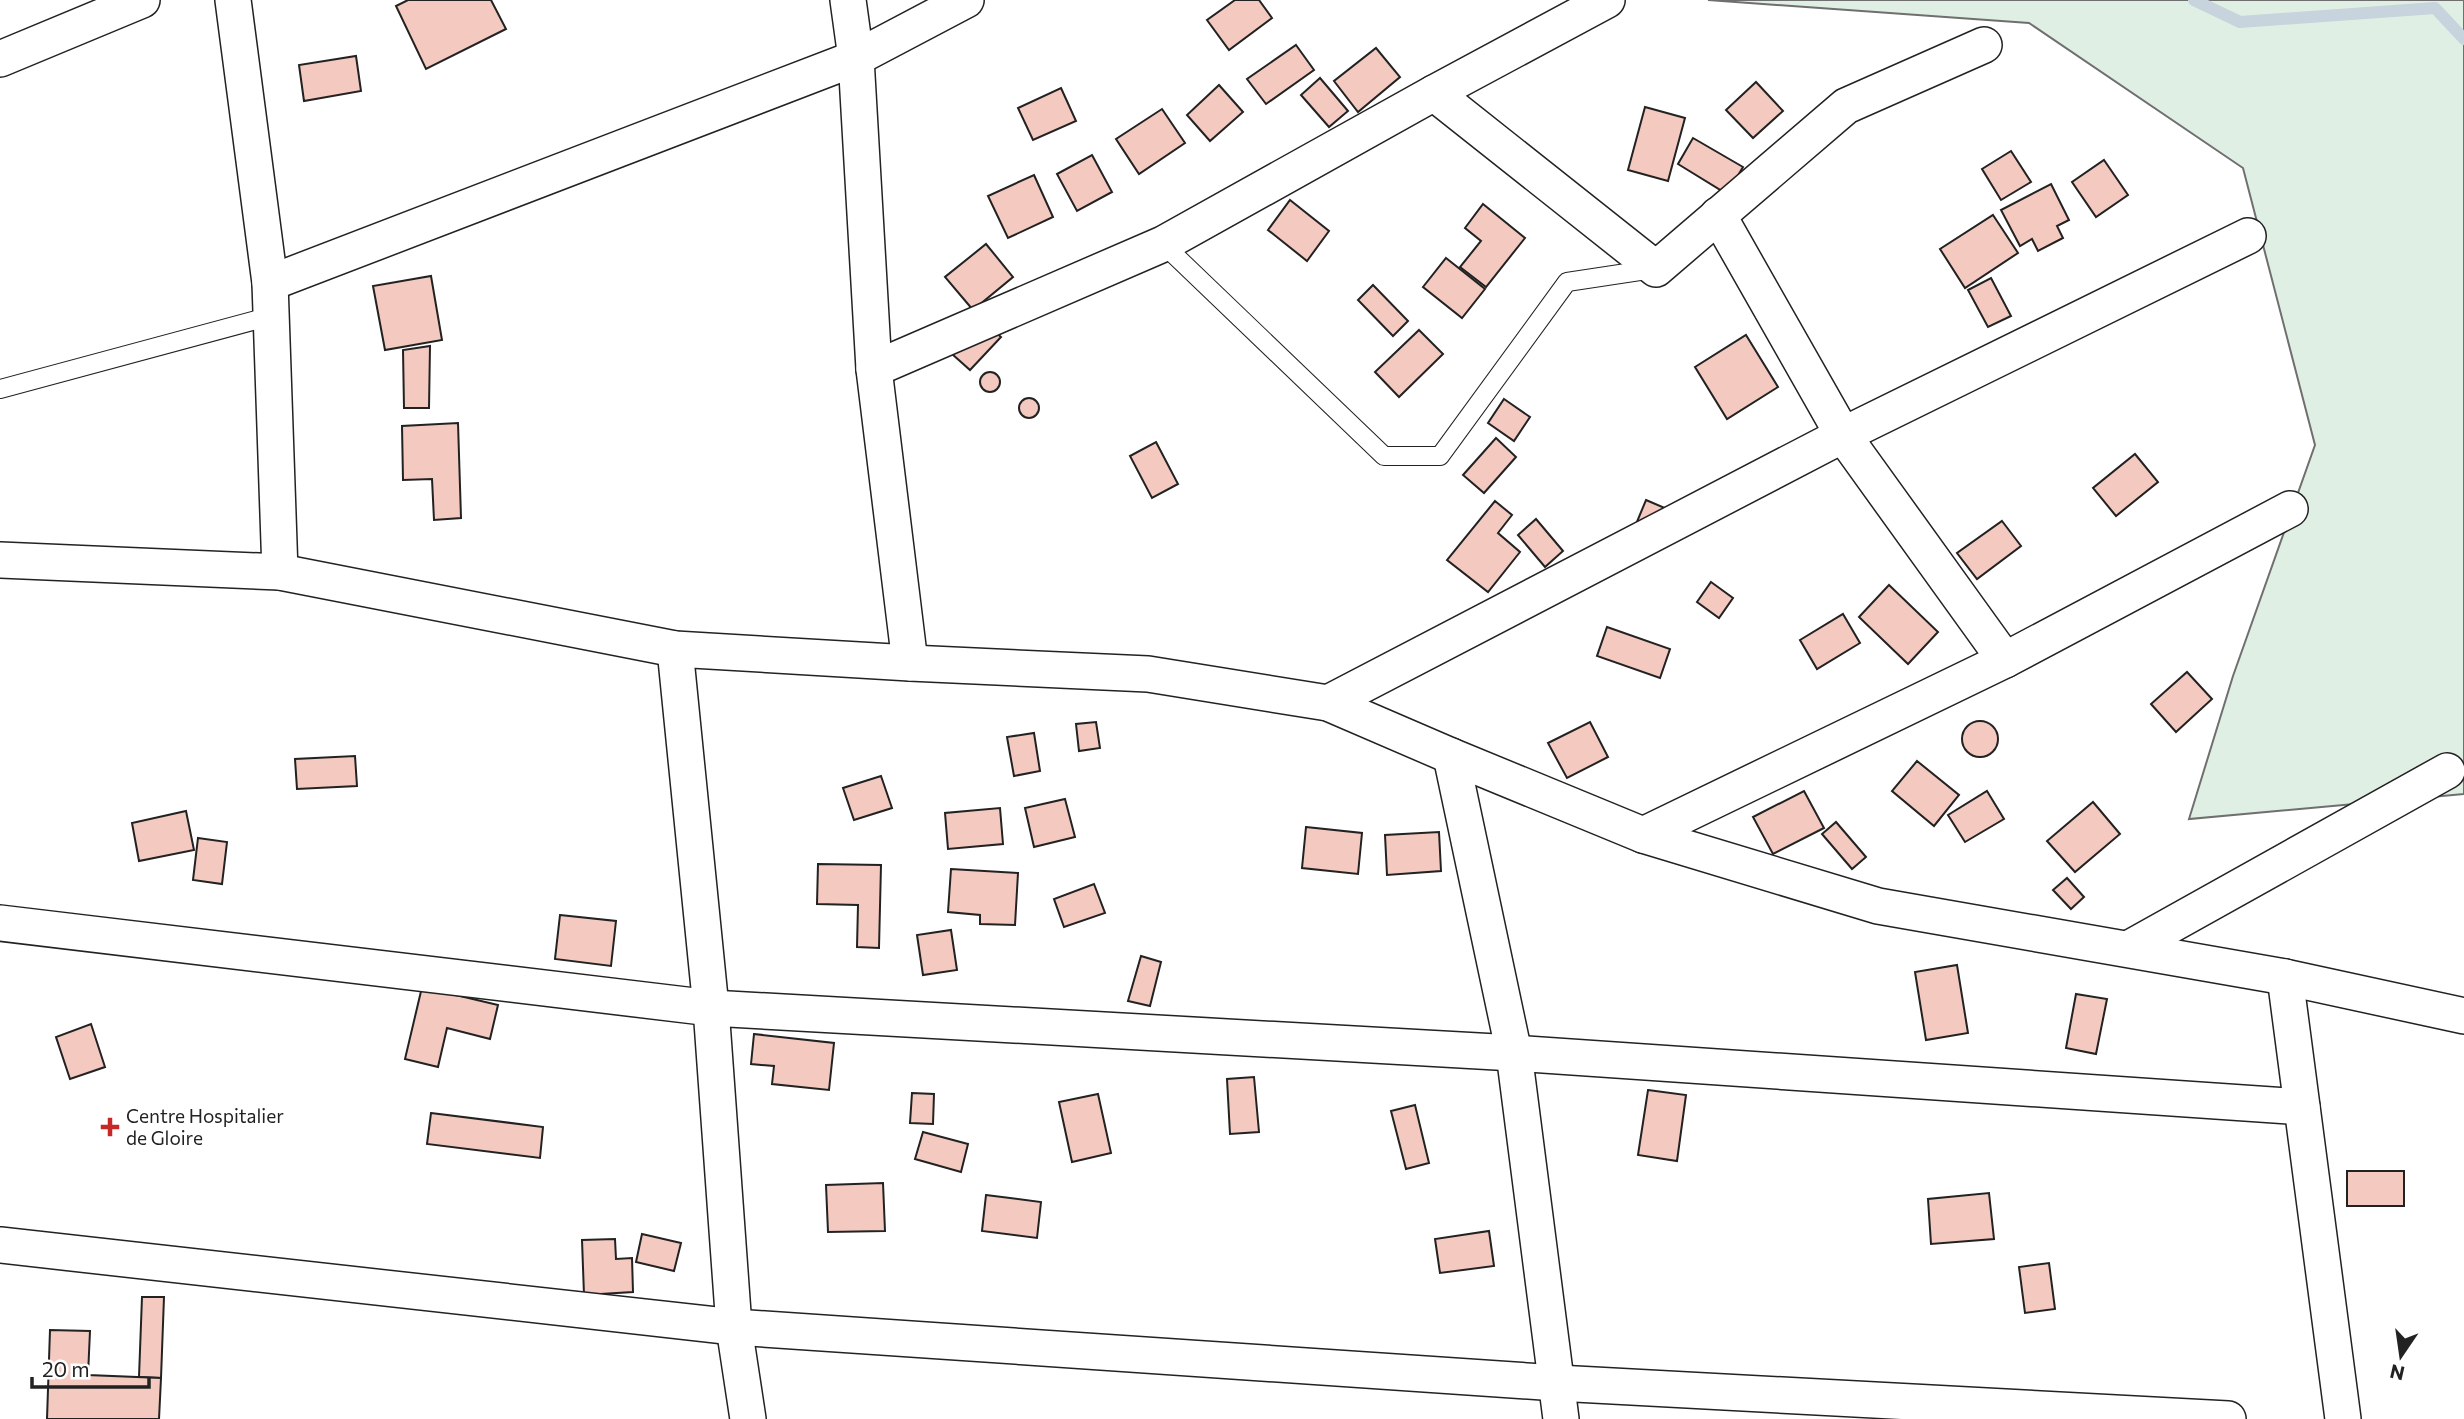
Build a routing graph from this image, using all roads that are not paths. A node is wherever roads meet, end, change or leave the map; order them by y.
1 (142, 0) edge
2 (233, 0) edge
3 (848, 0) edge
4 (966, 0) edge
5 (1607, 0) edge
6 (1984, 45) dead end
7 (856, 58) junction
8 (0, 59) edge
9 (1434, 93) junction
10 (1718, 215) junction
11 (2248, 236) dead end
12 (1163, 244) junction
13 (1656, 269) junction
14 (271, 300) junction
15 (874, 369) junction
16 (0, 390) edge
17 (1843, 435) junction
18 (2290, 509) dead end
19 (0, 560) edge
20 (280, 572) junction
21 (674, 649) junction
22 (2005, 660) junction
23 (910, 663) junction
24 (1328, 703) junction
25 (1451, 756) junction
26 (2447, 771) dead end
27 (1643, 835) junction
28 (0, 923) edge
29 (2128, 949) junction
30 (2286, 977) junction
31 (711, 1008) junction
32 (2464, 1016) edge
33 (1514, 1053) junction
34 (2302, 1107) junction
35 (0, 1245) edge
36 (733, 1326) junction
37 (1557, 1382) junction
38 (748, 1419) edge
39 (1562, 1419) edge
40 (2228, 1419) edge
41 (2343, 1419) edge

1 - 8 street
2 - 14 street
3 - 7 street
4 - 7 street
5 - 9 street
6 - 10 street
7 - 14 street
7 - 15 street
9 - 12 street
9 - 13 street
10 - 13 street
10 - 17 street
11 - 17 street
12 - 13 lane
12 - 15 street
14 - 16 lane
14 - 20 street
15 - 23 street
17 - 22 street
17 - 24 street
18 - 22 street
19 - 20 street
20 - 21 street
21 - 23 street
21 - 31 street
22 - 27 street
23 - 24 street
24 - 25 street
25 - 27 street
25 - 33 street
26 - 29 street
27 - 29 street
28 - 31 street
29 - 30 street
30 - 32 street
30 - 34 street
31 - 33 street
31 - 36 street
33 - 34 street
33 - 37 street
34 - 41 street
35 - 36 street
36 - 37 street
36 - 38 street
37 - 39 street
37 - 40 street

